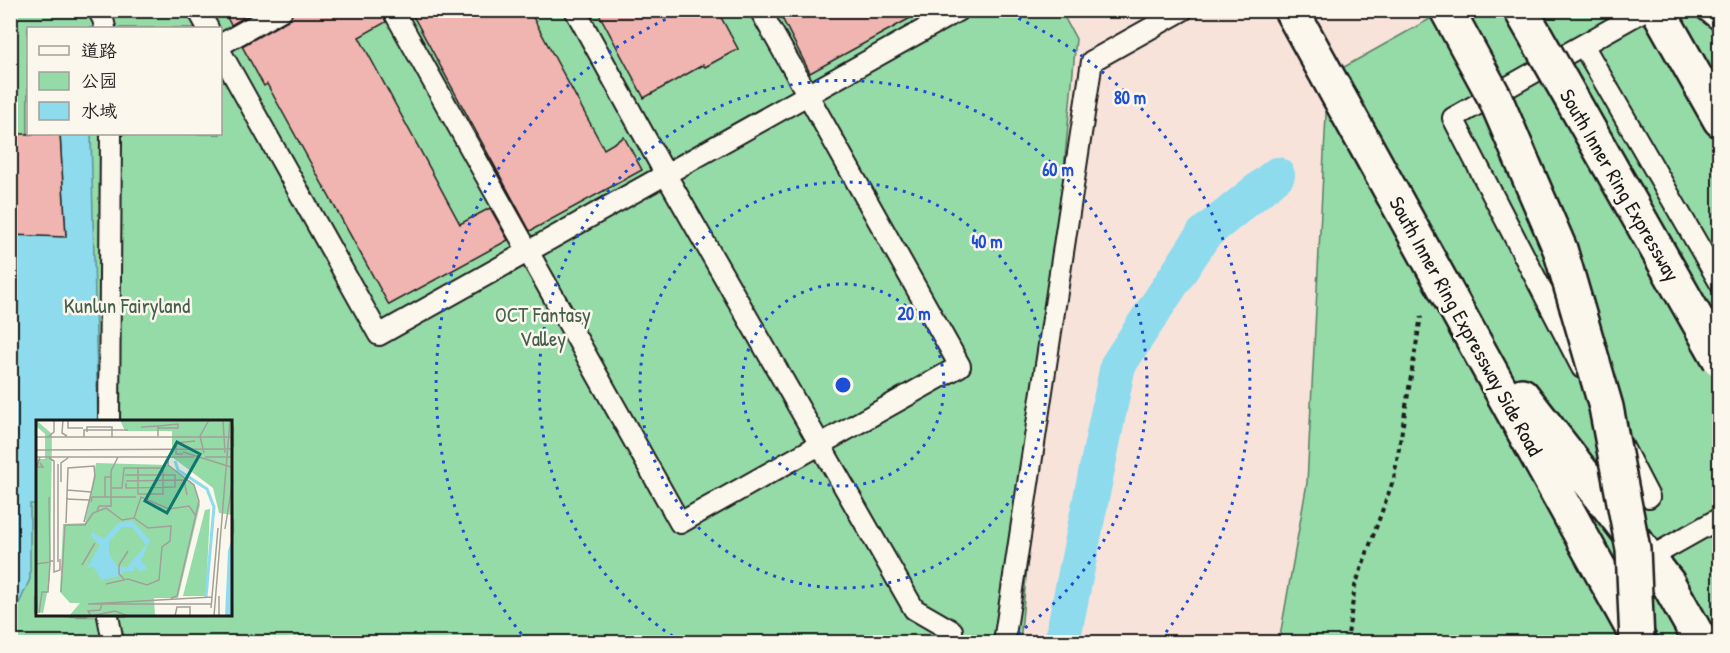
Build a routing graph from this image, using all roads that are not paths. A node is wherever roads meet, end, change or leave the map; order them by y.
1 (98, 10) edge
2 (198, 10) edge
3 (282, 10) edge
4 (393, 10) edge
5 (575, 10) edge
6 (760, 10) edge
7 (959, 10) edge
8 (1183, 10) edge
9 (1291, 10) edge
10 (1447, 10) edge
11 (1521, 10) edge
12 (1645, 10) edge
13 (1658, 10) edge
14 (1706, 10) edge
15 (1719, 21) edge
16 (105, 27) edge
17 (207, 27) edge
18 (222, 44) edge
19 (1583, 45) junction
20 (222, 55) edge
21 (807, 96) junction
22 (1719, 120) edge
23 (111, 135) edge
24 (666, 175) junction
25 (527, 252) junction
26 (1719, 284) edge
27 (1460, 316) junction
28 (1719, 360) edge
29 (109, 420) edge
30 (820, 444) junction
31 (1649, 497) dead end
32 (1719, 518) edge
33 (1649, 558) junction
34 (108, 617) edge
35 (113, 642) edge
36 (950, 642) edge
37 (1004, 642) edge
38 (1639, 642) edge
39 (1701, 642) edge

1 - 16 lane
2 - 17 lane
3 - 18 lane
4 - 25 lane
5 - 24 lane
6 - 21 lane
7 - 21 lane
8 - 37 lane
9 - 27 main road, South Inner Ring Expressway Side Road
10 - 38 main road, bridge
11 - 28 main road, South Inner Ring Expressway, bridge
12 - 19 lane
13 - 22 main road
14 - 15 lane
19 - 26 lane
19 - 31 lane
20 - 25 lane
21 - 24 lane
21 - 30 lane
23 - 29 lane
24 - 25 lane
24 - 30 lane
25 - 30 lane
27 - 33 main road
27 - 38 main road, South Inner Ring Expressway Side Road
30 - 36 lane
32 - 33 lane
33 - 39 main road
34 - 35 lane

